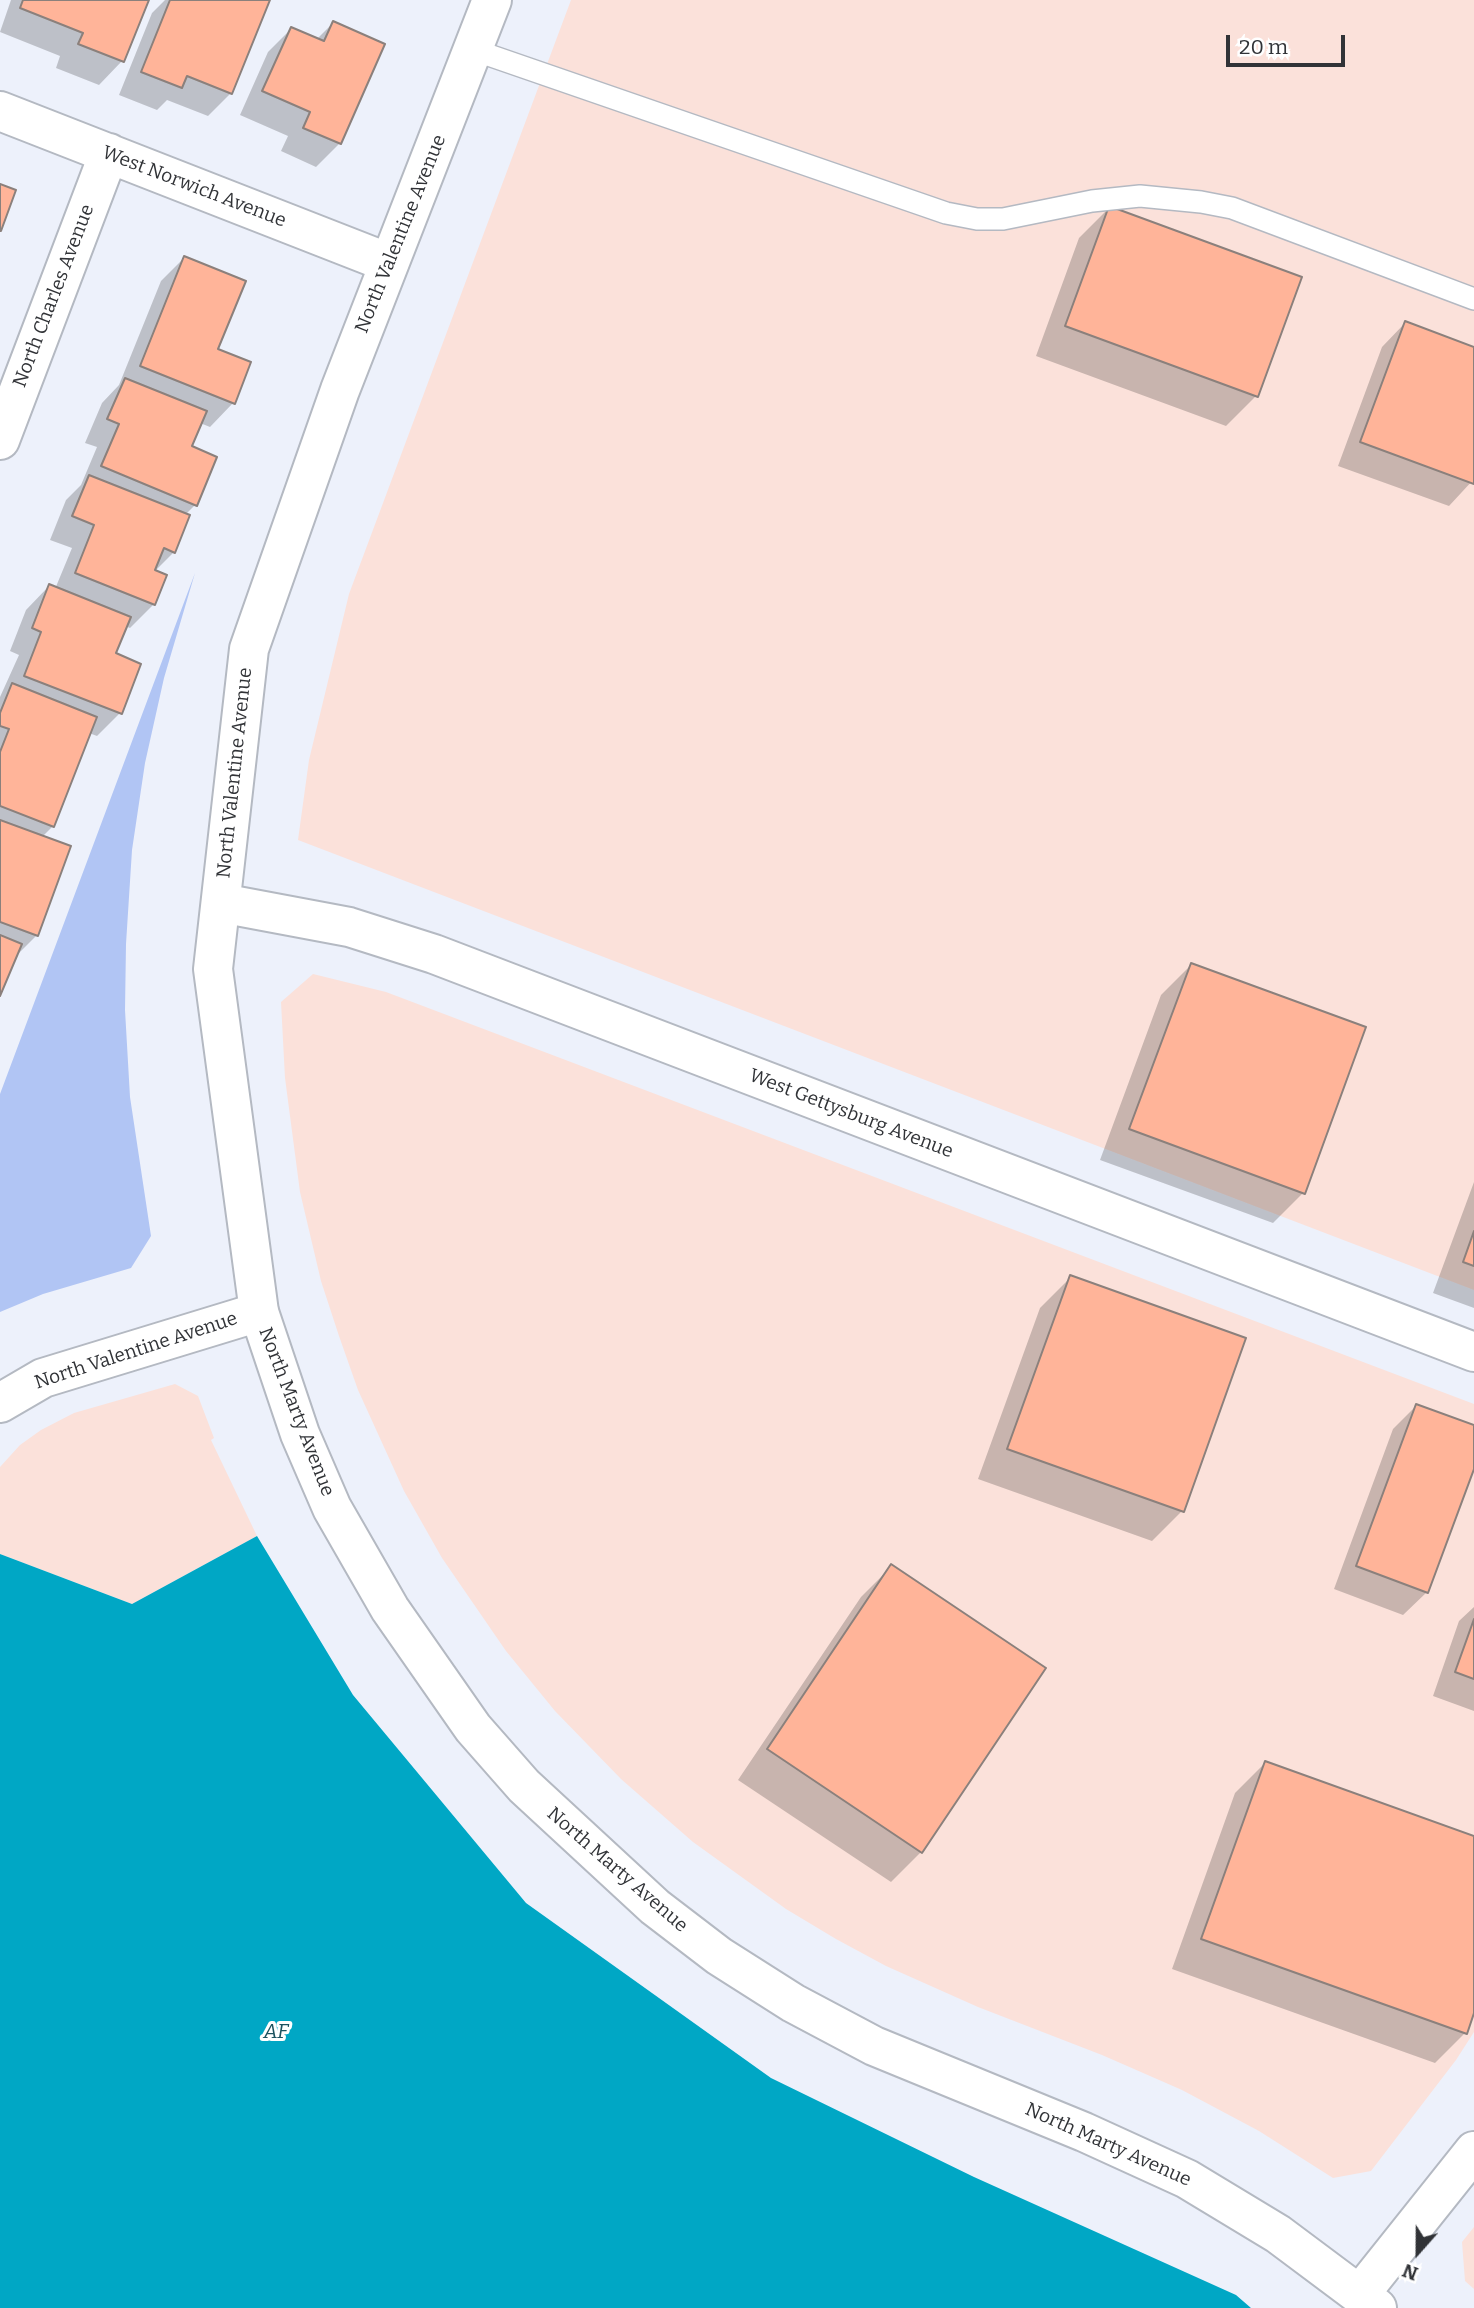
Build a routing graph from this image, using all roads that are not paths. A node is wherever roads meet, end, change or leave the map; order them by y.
1 (492, 0) edge
2 (474, 50) junction
3 (0, 111) edge
4 (109, 153) junction
5 (389, 262) junction
6 (1474, 299) edge
7 (0, 440) edge
8 (221, 903) junction
9 (259, 1312) junction
10 (1474, 1352) edge
11 (0, 1402) edge
12 (1474, 2151) edge
13 (1368, 2301) edge

1 - 2 street, North Valentine Avenue
2 - 5 street, North Valentine Avenue
2 - 6 lane
3 - 4 street, West Norwich Avenue
4 - 5 street, West Norwich Avenue
4 - 7 street, North Charles Avenue
5 - 8 street, North Valentine Avenue
8 - 9 street, North Valentine Avenue
8 - 10 street, West Gettysburg Avenue
9 - 11 street, North Valentine Avenue
9 - 13 street, North Marty Avenue
12 - 13 street

